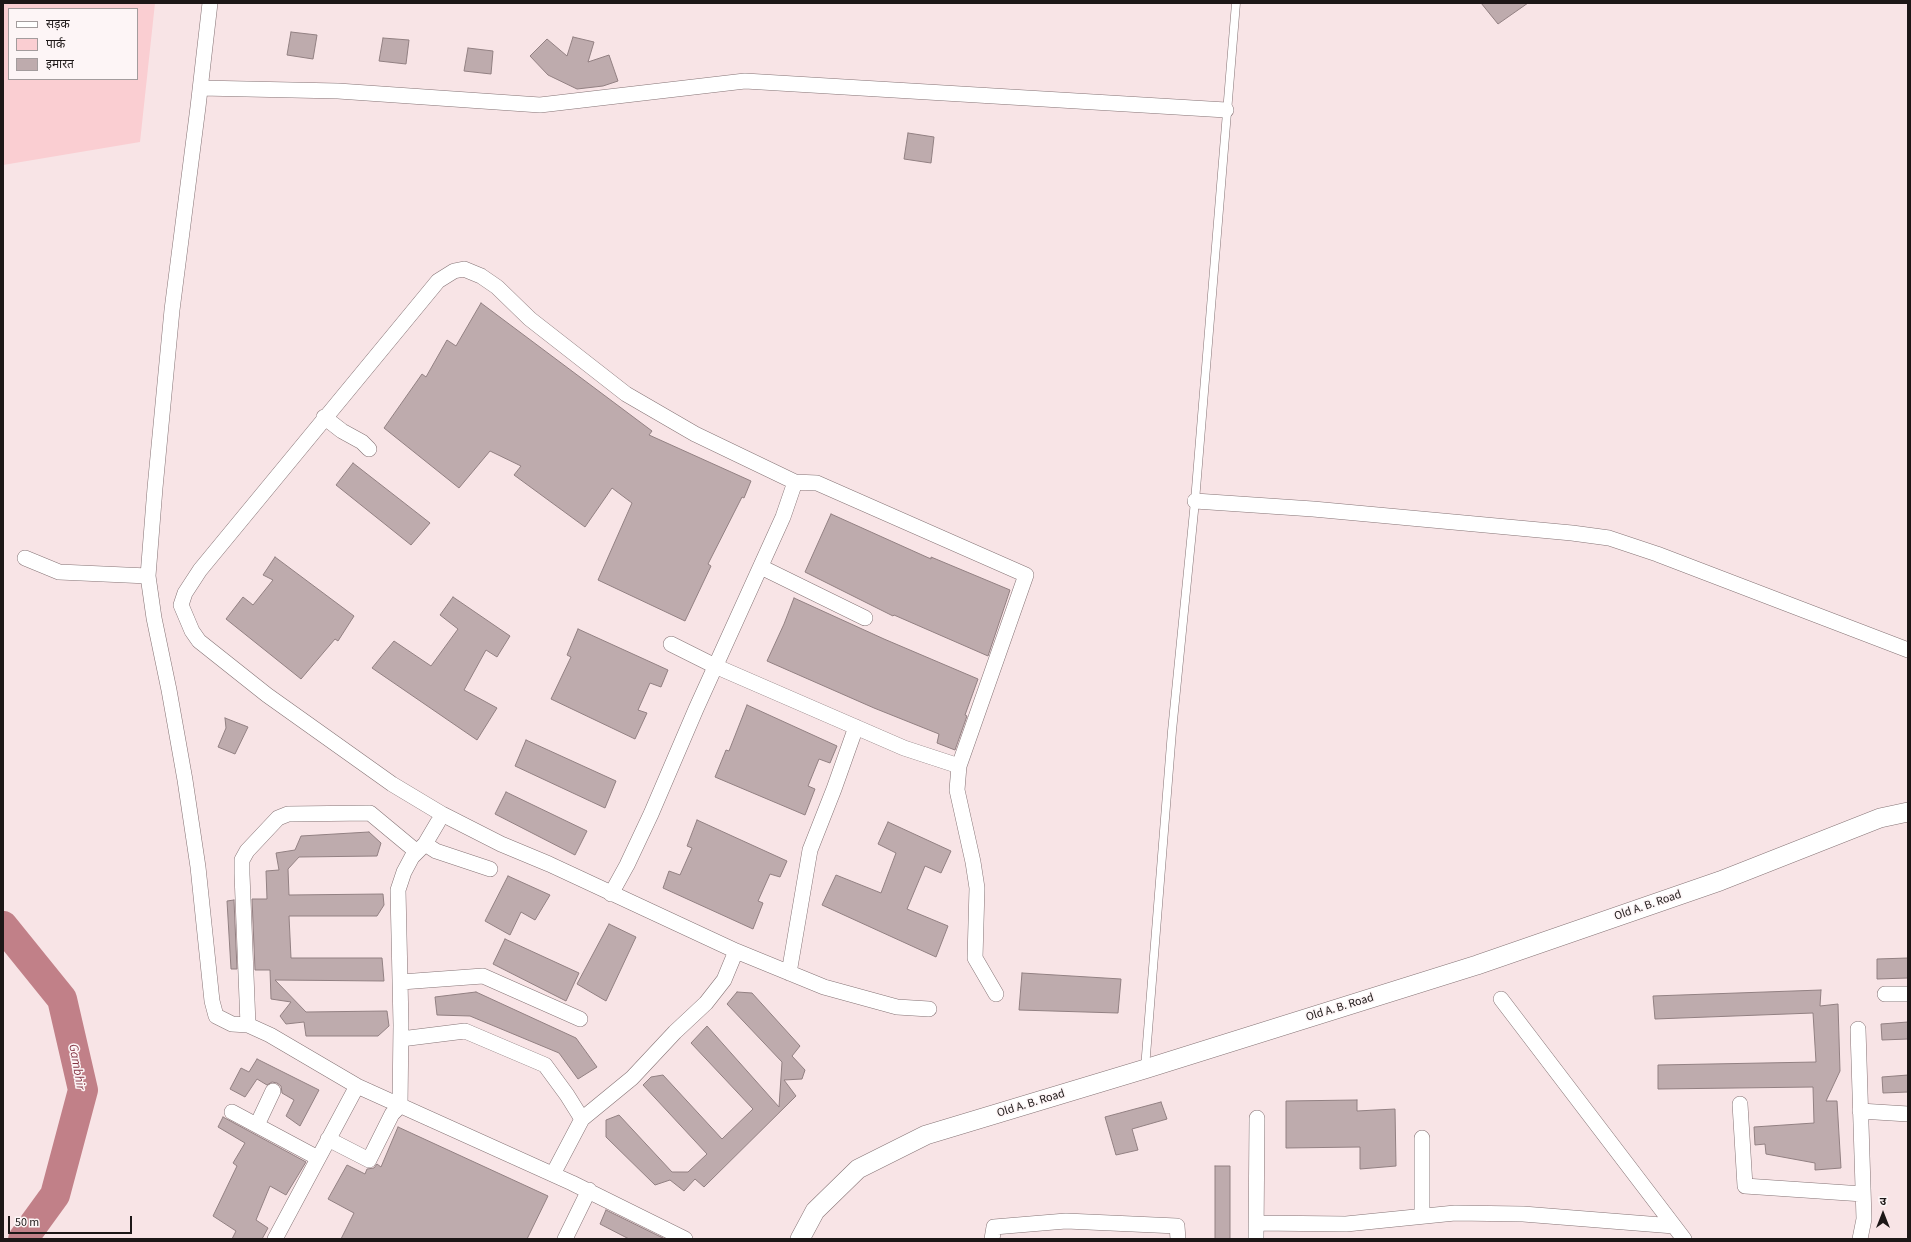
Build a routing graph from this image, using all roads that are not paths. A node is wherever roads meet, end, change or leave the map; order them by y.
1 (210, 3) edge
2 (1236, 3) edge
3 (201, 88) junction
4 (1226, 110) junction
5 (324, 417) junction
6 (369, 449) dead end
7 (796, 482) junction
8 (1195, 501) junction
9 (25, 558) dead end
10 (761, 567) junction
11 (148, 576) junction
12 (865, 618) dead end
13 (671, 644) dead end
14 (1908, 650) edge
15 (715, 666) junction
16 (856, 727) junction
17 (959, 766) junction
18 (1908, 812) edge
19 (438, 822) dead end
20 (421, 848) junction
21 (490, 869) dead end
22 (611, 894) junction
23 (736, 951) junction
24 (789, 973) junction
25 (401, 982) junction
26 (996, 994) dead end
27 (1885, 994) dead end
28 (1908, 994) edge
29 (1501, 999) dead end
30 (929, 1009) dead end
31 (580, 1019) dead end
32 (248, 1025) junction
33 (1858, 1029) dead end
34 (401, 1039) junction
35 (1145, 1069) junction
36 (357, 1086) junction
37 (273, 1091) dead end
38 (1740, 1104) dead end
39 (400, 1106) junction
40 (1860, 1111) junction
41 (232, 1112) dead end
42 (1908, 1114) edge
43 (1257, 1118) dead end
44 (582, 1119) junction
45 (256, 1125) junction
46 (1422, 1138) dead end
47 (328, 1139) junction
48 (318, 1158) junction
49 (553, 1174) junction
50 (588, 1190) junction
51 (1863, 1194) junction
52 (1422, 1216) junction
53 (1256, 1223) junction
54 (1674, 1226) junction
55 (275, 1239) edge
56 (565, 1239) edge
57 (685, 1239) edge
58 (800, 1239) edge
59 (992, 1239) edge
60 (1178, 1239) edge
61 (1256, 1239) edge
62 (1684, 1239) edge
63 (1860, 1239) edge

1 - 3 street
2 - 4 lane
3 - 4 street
3 - 11 street
4 - 8 lane
5 - 6 street
5 - 7 street
5 - 22 street
7 - 10 street
7 - 17 street
8 - 14 street
8 - 35 lane
9 - 11 street
10 - 12 street
10 - 15 street
11 - 32 street
13 - 15 street
15 - 16 street
15 - 22 street
16 - 17 street
16 - 24 street
17 - 26 street
18 - 35 street, Old A. B. Road
19 - 20 street
20 - 21 street
20 - 25 street
20 - 32 street
22 - 23 street
23 - 24 street
23 - 44 street
24 - 30 street
25 - 31 street
25 - 34 street
27 - 28 street
29 - 54 street
32 - 36 street
33 - 40 street
34 - 39 street
34 - 44 street
35 - 58 street, Old A. B. Road
36 - 39 street
36 - 47 street
37 - 45 street
38 - 51 street
39 - 47 street
39 - 49 street
40 - 42 street
40 - 51 street
41 - 45 street
43 - 53 street
44 - 49 street
45 - 48 street
46 - 52 street
47 - 48 street
48 - 55 street
49 - 50 street
50 - 56 street
50 - 57 street
51 - 63 street
52 - 53 street
52 - 54 street
53 - 61 street
54 - 62 street
59 - 60 street

